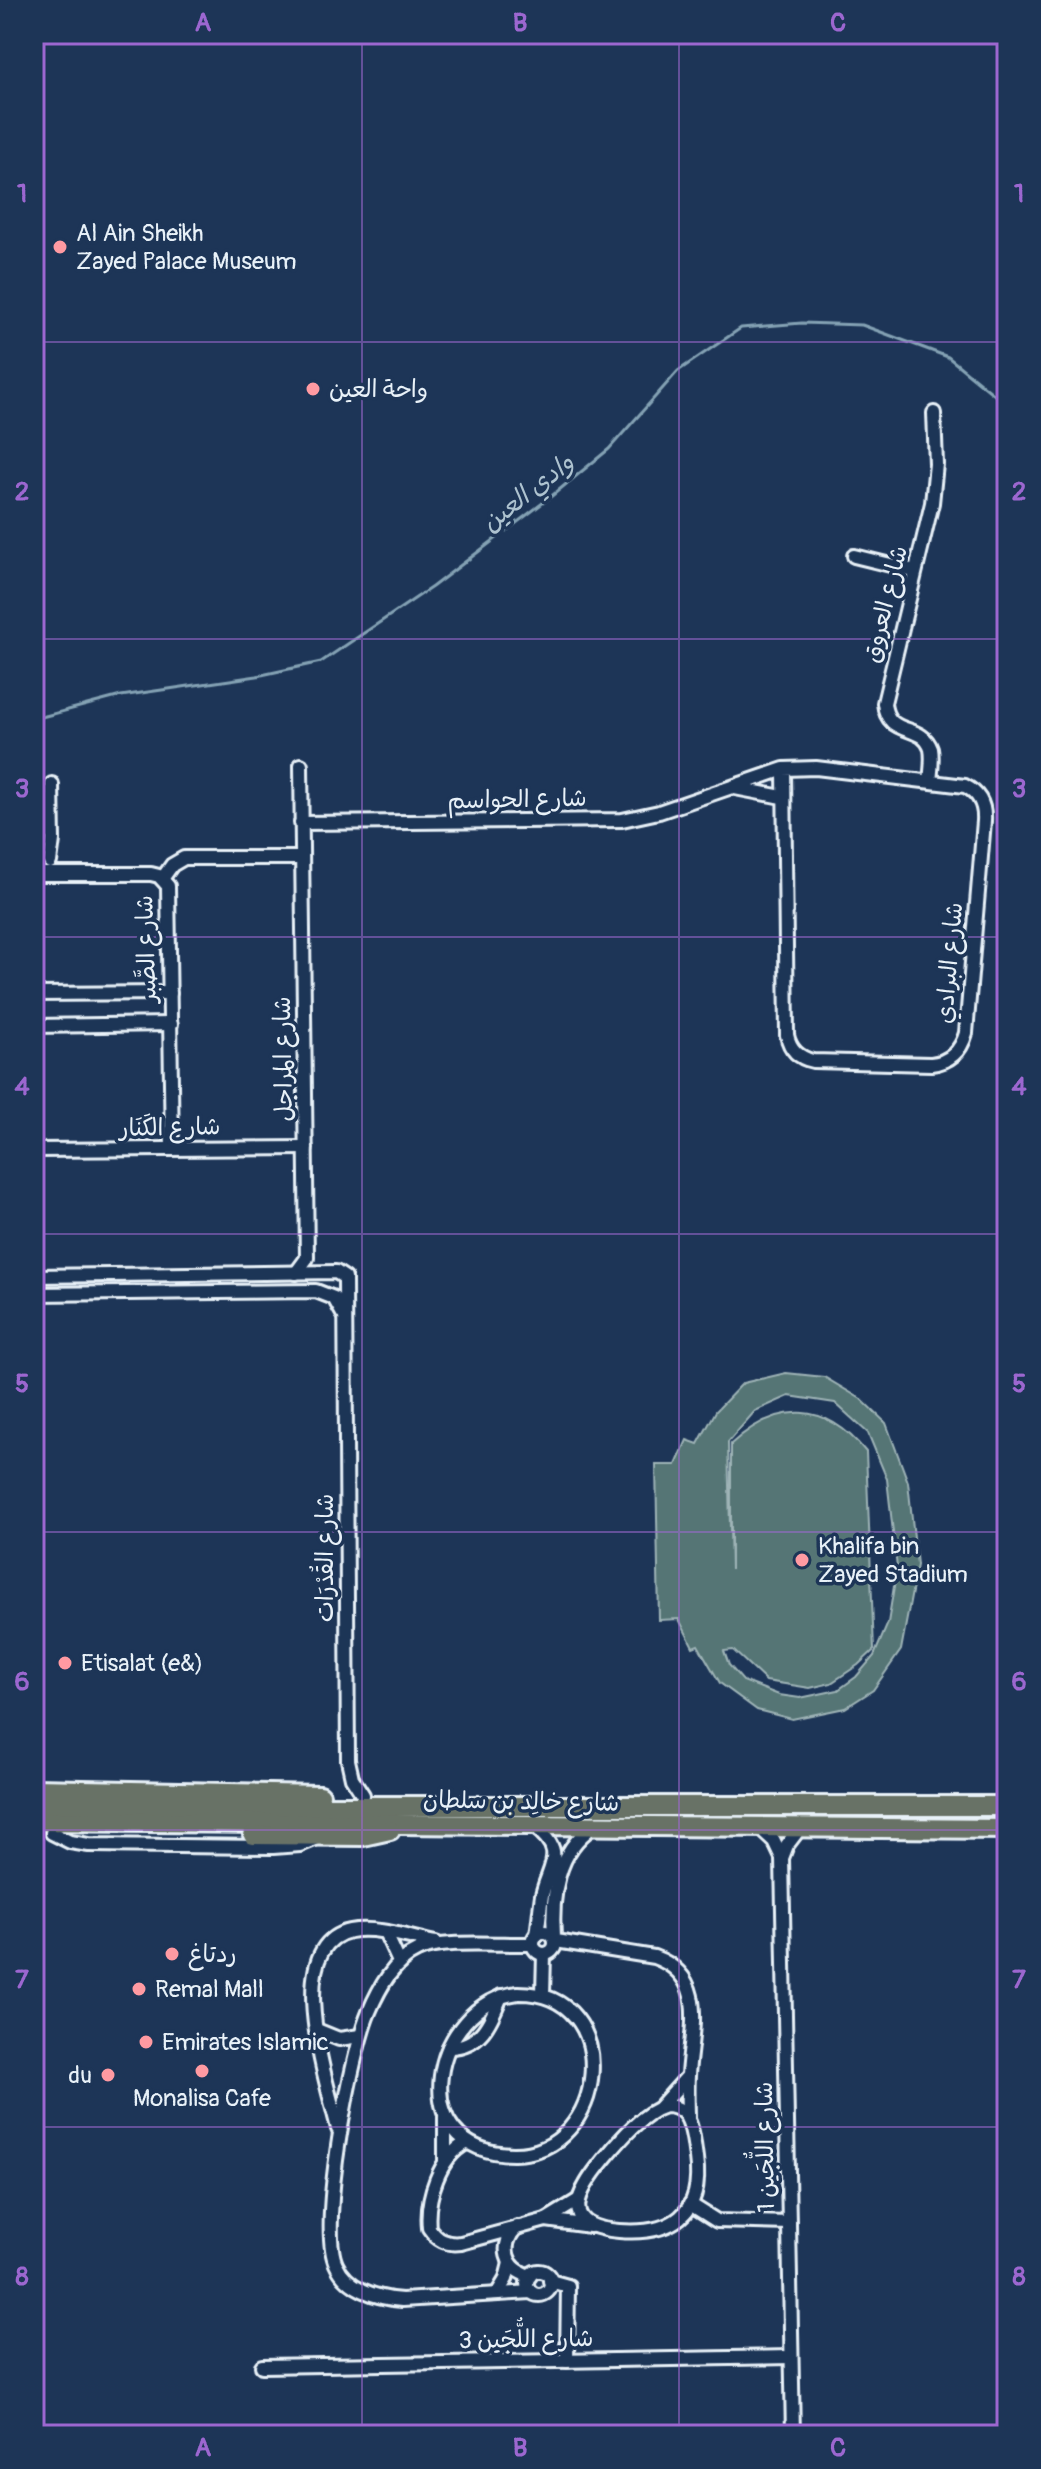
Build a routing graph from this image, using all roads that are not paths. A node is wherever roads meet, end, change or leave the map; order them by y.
1 (934, 413) dead end
2 (854, 556) dead end
3 (915, 571) junction
4 (301, 765) dead end
5 (784, 769) junction
6 (930, 781) junction
7 (52, 784) dead end
8 (728, 788) junction
9 (782, 797) junction
10 (301, 823) junction
11 (302, 858) junction
12 (61, 873) junction
13 (34, 874) edge
14 (162, 879) junction
15 (170, 993) junction
16 (34, 994) edge
17 (171, 1024) junction
18 (34, 1026) edge
19 (306, 1148) junction
20 (172, 1149) junction
21 (34, 1150) edge
22 (307, 1258) junction
23 (296, 1273) junction
24 (321, 1273) junction
25 (34, 1276) edge
26 (347, 1285) junction
27 (326, 1293) junction
28 (34, 1294) edge
29 (345, 1317) junction
30 (34, 1779) edge
31 (34, 1789) edge
32 (174, 1793) junction
33 (363, 1795) junction
34 (34, 1806) edge
35 (1007, 1806) edge
36 (466, 1807) junction
37 (34, 1821) edge
38 (398, 1824) junction
39 (533, 1826) junction
40 (593, 1827) junction
41 (760, 1828) junction
42 (800, 1828) junction
43 (1007, 1829) edge
44 (43, 1833) edge
45 (782, 1858) junction
46 (550, 1888) junction
47 (386, 1934) junction
48 (535, 1939) junction
49 (555, 1939) junction
50 (446, 1945) junction
51 (544, 1954) junction
52 (399, 1962) junction
53 (543, 1994) junction
54 (501, 1996) junction
55 (317, 2030) junction
56 (360, 2036) junction
57 (449, 2047) junction
58 (687, 2077) junction
59 (329, 2089) junction
60 (349, 2089) junction
61 (659, 2108) junction
62 (445, 2116) junction
63 (688, 2120) junction
64 (339, 2136) junction
65 (466, 2143) junction
66 (445, 2161) junction
67 (577, 2201) junction
68 (690, 2204) junction
69 (546, 2220) junction
70 (789, 2223) junction
71 (517, 2227) junction
72 (592, 2227) junction
73 (486, 2235) junction
74 (508, 2257) junction
75 (530, 2276) junction
76 (550, 2281) junction
77 (531, 2292) junction
78 (497, 2294) junction
79 (791, 2357) junction
80 (567, 2361) junction
81 (262, 2366) dead end
82 (793, 2435) edge

1 - 3 street, شارع العروق
2 - 3 street
3 - 6 street, شارع العروق
4 - 10 street, شارع المراجل
5 - 6 street, شارع البرادي
5 - 8 street, شارع البرادي
5 - 9 street, شارع البرادي
6 - 9 street, شارع البرادي
7 - 12 street
8 - 9 street
8 - 10 street, شارع الحواسم
10 - 11 street, شارع المراجل
11 - 14 street
11 - 19 street, شارع المراجل
12 - 13 street, شارع الصَّبر
12 - 14 street, شارع الصَّبر
14 - 15 street, شارع الصَّبر
15 - 16 street
15 - 17 street, شارع الصَّبر
17 - 18 street
17 - 20 street, شارع الصَّبر
19 - 20 street, شارع الكَنَار
19 - 22 street, شارع المراجل
20 - 21 street, شارع الكَنَار
22 - 23 street
22 - 24 street
23 - 24 street
23 - 25 street
24 - 26 street
24 - 27 street
26 - 27 street
26 - 29 street, شارع القُدْرَات
27 - 28 street
27 - 29 street
29 - 33 street, شارع القُدْرَات
30 - 32 main road
31 - 32 main road
32 - 33 main road
33 - 36 main road
34 - 36 main road, شارع خالِد بن سلطان
35 - 36 main road, شارع خالِد بن سلطان
37 - 38 main road, شارع خالِد بن سلطان
38 - 39 main road, شارع خالِد بن سلطان
38 - 44 main road
39 - 40 main road, شارع خالِد بن سلطان
39 - 46 street
40 - 41 main road, شارع خالِد بن سلطان
40 - 46 street
41 - 42 main road, شارع خالِد بن سلطان
41 - 45 street
42 - 43 main road, شارع خالِد بن سلطان
42 - 45 street
45 - 70 street, شارع اللُّجَين 1
46 - 48 street
46 - 49 street
47 - 50 street
47 - 52 street
47 - 55 street
48 - 49 street
48 - 50 street
48 - 51 street
49 - 51 street
49 - 58 street
50 - 52 street
51 - 53 street
52 - 56 street
53 - 54 street
53 - 65 street
54 - 57 street
54 - 57 street
55 - 56 street
55 - 59 street
56 - 60 street
57 - 62 street
58 - 61 street
58 - 63 street
59 - 60 street
59 - 64 street
60 - 64 street
61 - 63 street
61 - 67 street
62 - 65 street
62 - 66 street
63 - 68 street
64 - 78 street
65 - 66 street
66 - 73 street
67 - 69 street
67 - 72 street
68 - 70 street
68 - 72 street
69 - 71 street
69 - 72 street
70 - 79 street, شارع اللُّجَين 1
71 - 73 street
71 - 74 street
73 - 74 street
74 - 75 street
74 - 78 street
75 - 76 street
75 - 77 street
76 - 77 street
76 - 80 street
77 - 78 street
79 - 80 street, شارع اللُّجَين 3
79 - 82 street, شارع اللُّجَين 1
80 - 81 street, شارع اللُّجَين 3

